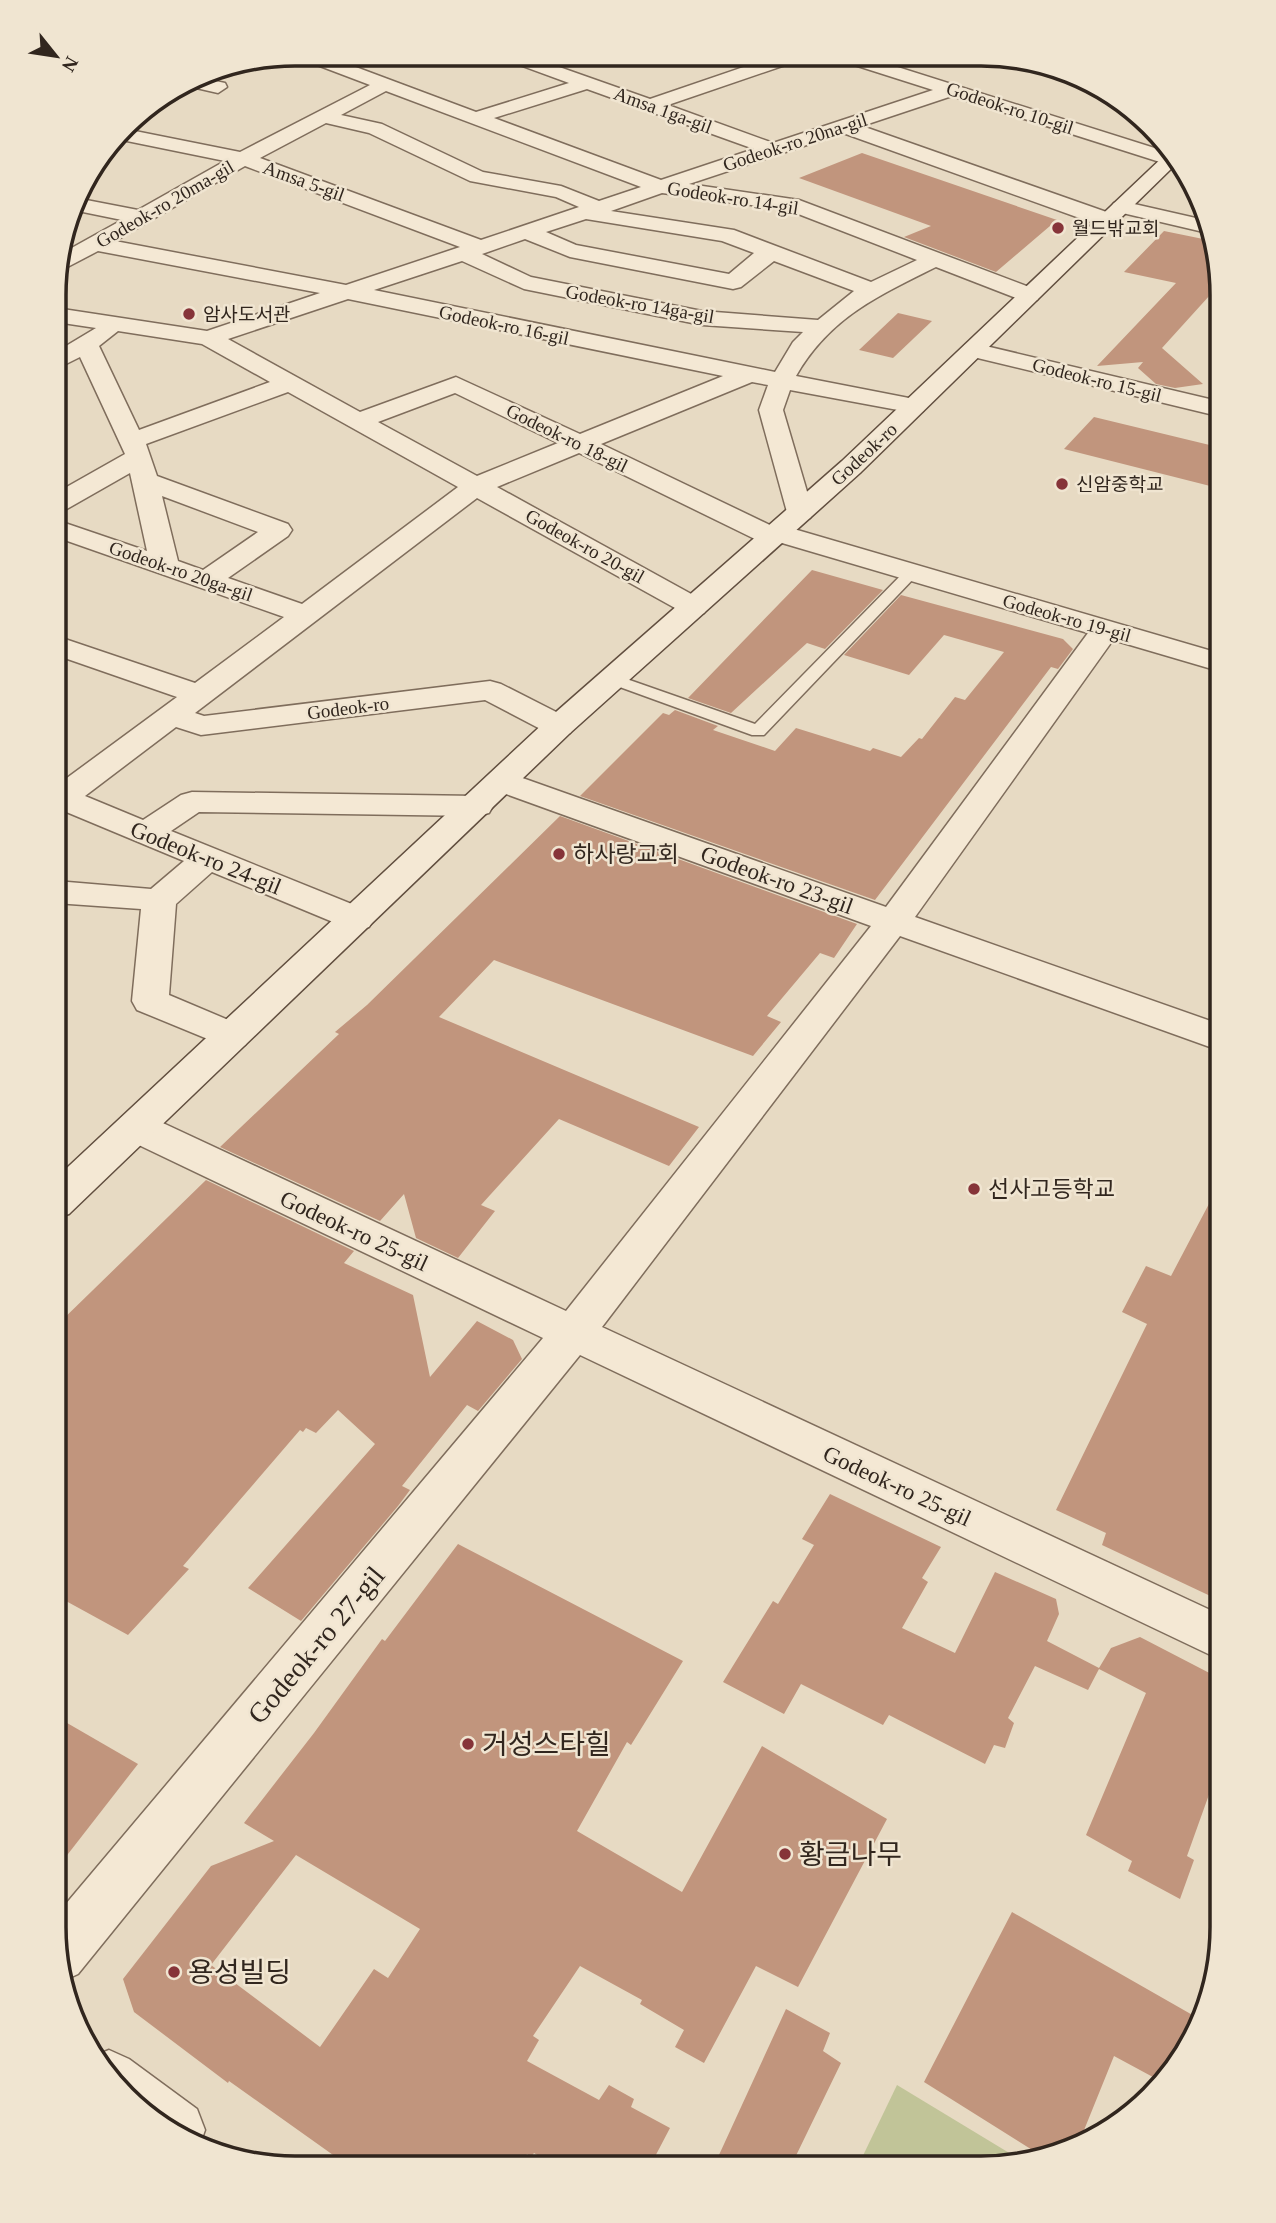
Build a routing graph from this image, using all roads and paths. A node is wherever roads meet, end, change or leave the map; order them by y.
1 (337, 66) edge
2 (547, 66) edge
3 (765, 66) edge
4 (878, 66) edge
5 (881, 67) joint
6 (587, 83) junction
7 (386, 84) junction
8 (207, 85) edge
9 (218, 87) dead end
10 (952, 90) junction
11 (650, 105) junction
12 (323, 117) junction
13 (475, 118) junction
14 (843, 127) junction
15 (131, 136) edge
16 (774, 149) junction
17 (1162, 157) edge
18 (243, 159) junction
19 (1167, 162) edge
20 (661, 187) junction
21 (85, 206) edge
22 (592, 210) junction
23 (1114, 213) junction
24 (141, 217) junction
25 (1199, 226) edge
26 (526, 232) junction
27 (95, 244) junction
28 (472, 250) junction
29 (775, 253) junction
30 (69, 258) edge
31 (935, 259) junction
32 (872, 290) junction
33 (348, 292) junction
34 (1029, 295) junction
35 (66, 316) edge
36 (117, 324) junction
37 (824, 327) junction
38 (208, 338) junction
39 (86, 344) junction
40 (972, 350) junction
41 (66, 356) edge
42 (748, 376) junction
43 (781, 382) junction
44 (290, 383) junction
45 (914, 406) junction
46 (1210, 407) edge
47 (358, 421) junction
48 (579, 444) junction
49 (138, 460) junction
50 (476, 486) junction
51 (66, 503) edge
52 (800, 512) junction
53 (66, 513) edge
54 (775, 535) junction
55 (165, 566) junction
56 (912, 572) junction
57 (207, 580) junction
58 (694, 607) junction
59 (306, 615) junction
60 (1106, 629) junction
61 (66, 648) edge
62 (1210, 659) edge
63 (612, 680) junction
64 (199, 695) junction
65 (172, 715) junction
66 (559, 726) junction
67 (503, 782) junction
68 (66, 792) edge
69 (66, 802) edge
70 (477, 806) junction
71 (146, 833) junction
72 (208, 858) junction
73 (66, 893) edge
74 (159, 900) junction
75 (358, 919) junction
76 (893, 922) junction
77 (1210, 1035) edge
78 (232, 1036) junction
79 (136, 1127) junction
80 (66, 1193) edge
81 (572, 1334) junction
82 (1209, 1632) edge
83 (67, 1945) edge

1 - 7 street, Godeok-ro 14-gil
2 - 6 street, Amsa 1ga-gil
3 - 11 street
4 - 5 street, Godeok-ro 10-gil
5 - 10 street, Godeok-ro 10-gil
6 - 11 street, Amsa 1ga-gil
6 - 13 street
7 - 12 street, Godeok-ro 20ma-gil
7 - 13 street, Godeok-ro 14-gil
8 - 9 street
10 - 14 street, Godeok-ro 20na-gil
10 - 17 street, Godeok-ro 10-gil
11 - 16 street, Amsa 1ga-gil
12 - 18 street, Godeok-ro 20ma-gil
12 - 22 street
13 - 20 street, Godeok-ro 14-gil
14 - 16 street, Godeok-ro 20na-gil
14 - 23 street
15 - 18 street, Amsa 5-gil
16 - 20 street, Godeok-ro 20na-gil
18 - 24 street, Godeok-ro 20ma-gil
18 - 28 street, Amsa 5-gil
19 - 23 street, Godeok-ro
20 - 22 street, Godeok-ro 20na-gil
20 - 31 street, Godeok-ro 14-gil
21 - 24 street
22 - 26 street, Godeok-ro 20na-gil
22 - 29 street
23 - 25 street
23 - 34 street, Godeok-ro
24 - 27 street, Godeok-ro 20ma-gil
26 - 28 street, Godeok-ro 20na-gil
26 - 29 street
27 - 30 street, Godeok-ro 20ma-gil
27 - 33 street, Godeok-ro 16-gil
28 - 33 street, Godeok-ro 20na-gil
28 - 37 street, Godeok-ro 14ga-gil
29 - 32 street
31 - 32 street
31 - 34 street, Godeok-ro 14-gil
32 - 37 street
33 - 38 street, Godeok-ro 20na-gil
33 - 42 street, Godeok-ro 16-gil
34 - 40 street, Godeok-ro
35 - 36 street, Godeok-ro 20-gil
36 - 38 street, Godeok-ro 20-gil
36 - 39 street
37 - 43 street
38 - 44 street, Godeok-ro 20-gil
39 - 41 street
39 - 49 street
40 - 45 street, Godeok-ro
40 - 46 street, Godeok-ro 15-gil
42 - 43 street, Godeok-ro 16-gil
42 - 48 street
43 - 45 street, Godeok-ro 16-gil
43 - 52 street
44 - 47 street, Godeok-ro 20-gil
44 - 49 street
45 - 52 street, Godeok-ro
47 - 48 street, Godeok-ro 18-gil
47 - 50 street, Godeok-ro 20-gil
48 - 50 street
48 - 54 street, Godeok-ro 18-gil
49 - 51 street
49 - 55 street
49 - 57 street
50 - 58 street, Godeok-ro 20-gil
50 - 59 street
52 - 54 street, Godeok-ro
53 - 55 street, Godeok-ro 20ga-gil
54 - 56 street, Godeok-ro 19-gil
54 - 58 street, Godeok-ro
55 - 57 street, Godeok-ro 20ga-gil
56 - 60 street, Godeok-ro 19-gil
56 - 63 lane
57 - 59 street, Godeok-ro 20ga-gil
58 - 63 street, Godeok-ro
59 - 64 street
60 - 62 street, Godeok-ro 19-gil
60 - 76 street
61 - 64 street
63 - 66 street, Godeok-ro
64 - 65 street
65 - 66 street, Godeok-ro
65 - 68 street
66 - 67 street, Godeok-ro
67 - 70 street, Godeok-ro
67 - 76 street, Godeok-ro 23-gil
69 - 71 street, Godeok-ro 24-gil
70 - 71 street
70 - 75 street, Godeok-ro
71 - 72 street, Godeok-ro 24-gil
72 - 74 street
72 - 75 street, Godeok-ro 24-gil
73 - 74 street
74 - 78 street
75 - 78 street, Godeok-ro
76 - 77 street, Godeok-ro 23-gil
76 - 81 street
78 - 79 street, Godeok-ro
79 - 80 street, Godeok-ro
79 - 81 street, Godeok-ro 25-gil
81 - 82 street, Godeok-ro 25-gil
81 - 83 street, Godeok-ro 27-gil

